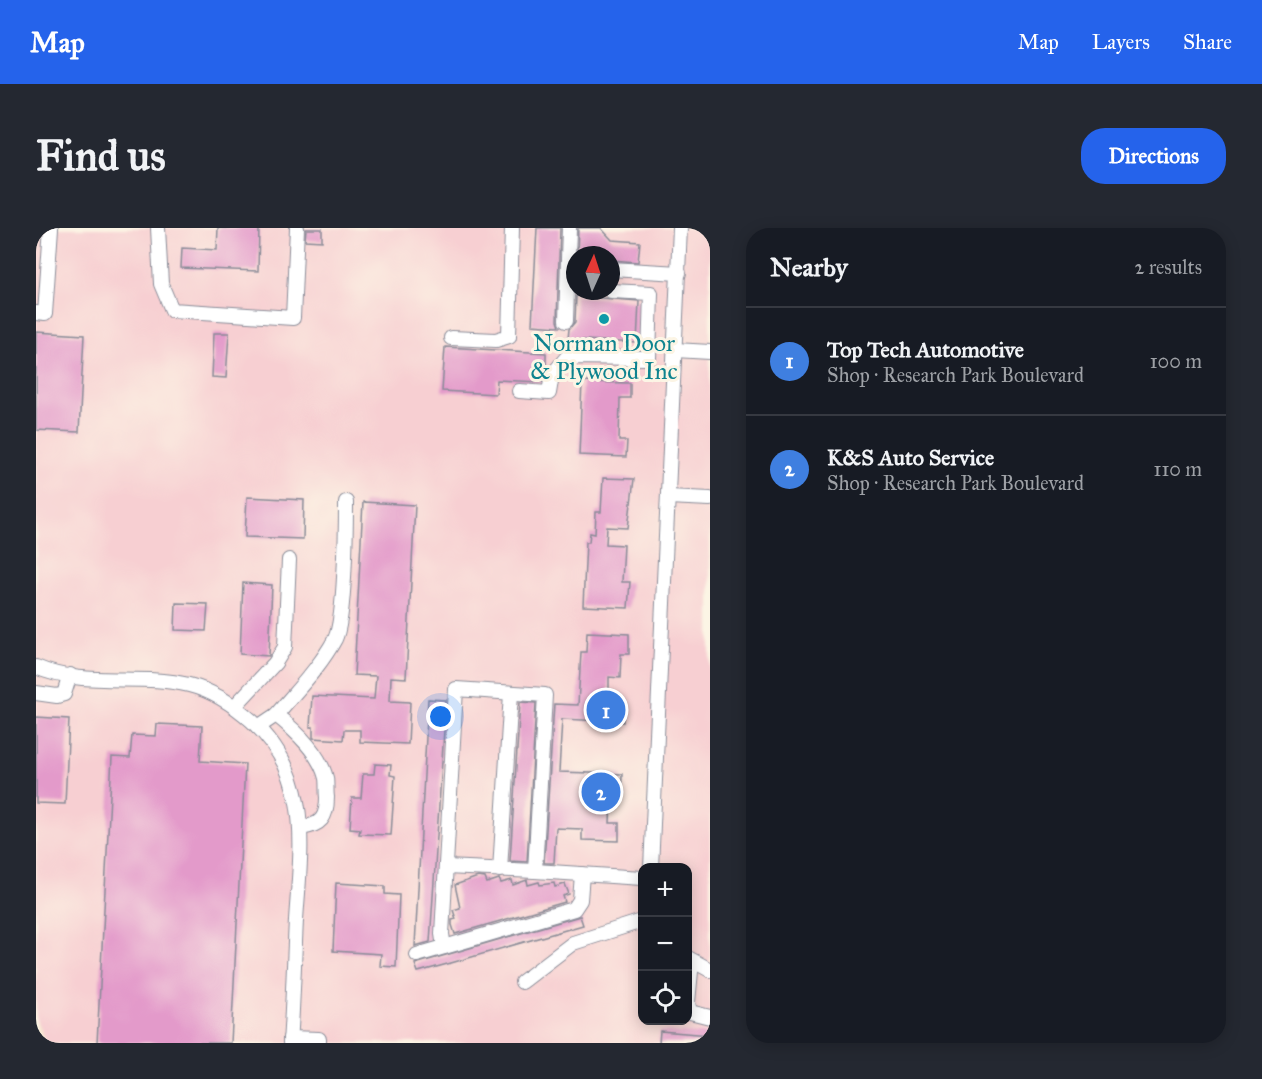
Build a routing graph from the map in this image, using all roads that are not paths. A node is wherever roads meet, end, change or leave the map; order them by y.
1 (51, 228) edge
2 (158, 228) edge
3 (297, 228) edge
4 (512, 228) edge
5 (569, 228) edge
6 (680, 228) edge
7 (570, 246) edge
8 (620, 270) edge
9 (679, 273) junction
10 (620, 291) edge
11 (651, 293) junction
12 (678, 293) junction
13 (569, 300) edge
14 (36, 314) edge
15 (566, 321) dead end
16 (451, 338) dead end
17 (710, 352) edge
18 (675, 355) junction
19 (649, 358) junction
20 (519, 391) dead end
21 (668, 497) junction
22 (710, 499) edge
23 (346, 502) dead end
24 (289, 560) dead end
25 (36, 667) edge
26 (70, 675) junction
27 (36, 693) edge
28 (510, 693) junction
29 (235, 706) junction
30 (276, 716) junction
31 (258, 727) junction
32 (301, 828) junction
33 (651, 863) edge
34 (446, 867) junction
35 (500, 870) junction
36 (535, 871) junction
37 (582, 874) junction
38 (638, 878) edge
39 (638, 922) edge
40 (444, 946) junction
41 (417, 955) dead end
42 (692, 961) edge
43 (710, 970) edge
44 (522, 982) dead end
45 (692, 1012) edge
46 (710, 1017) edge
47 (290, 1040) edge
48 (319, 1043) edge

1 - 14 street
2 - 3 street
4 - 16 street
5 - 7 street
6 - 9 street
8 - 9 street
9 - 12 street
10 - 11 street
11 - 12 street
11 - 19 street
12 - 18 street
13 - 15 street
17 - 18 street
18 - 19 street
18 - 21 street
19 - 20 street
21 - 22 street
21 - 33 street
23 - 30 street
24 - 29 street
25 - 26 street
26 - 27 street
26 - 29 street
28 - 34 street
28 - 35 street
28 - 36 street
29 - 31 street
30 - 31 street
30 - 32 street
31 - 32 street
32 - 47 street
34 - 35 street
34 - 40 street
35 - 36 street
36 - 37 street
37 - 38 street
37 - 40 street
39 - 44 street
40 - 41 street
42 - 43 street
45 - 46 street
47 - 48 street

